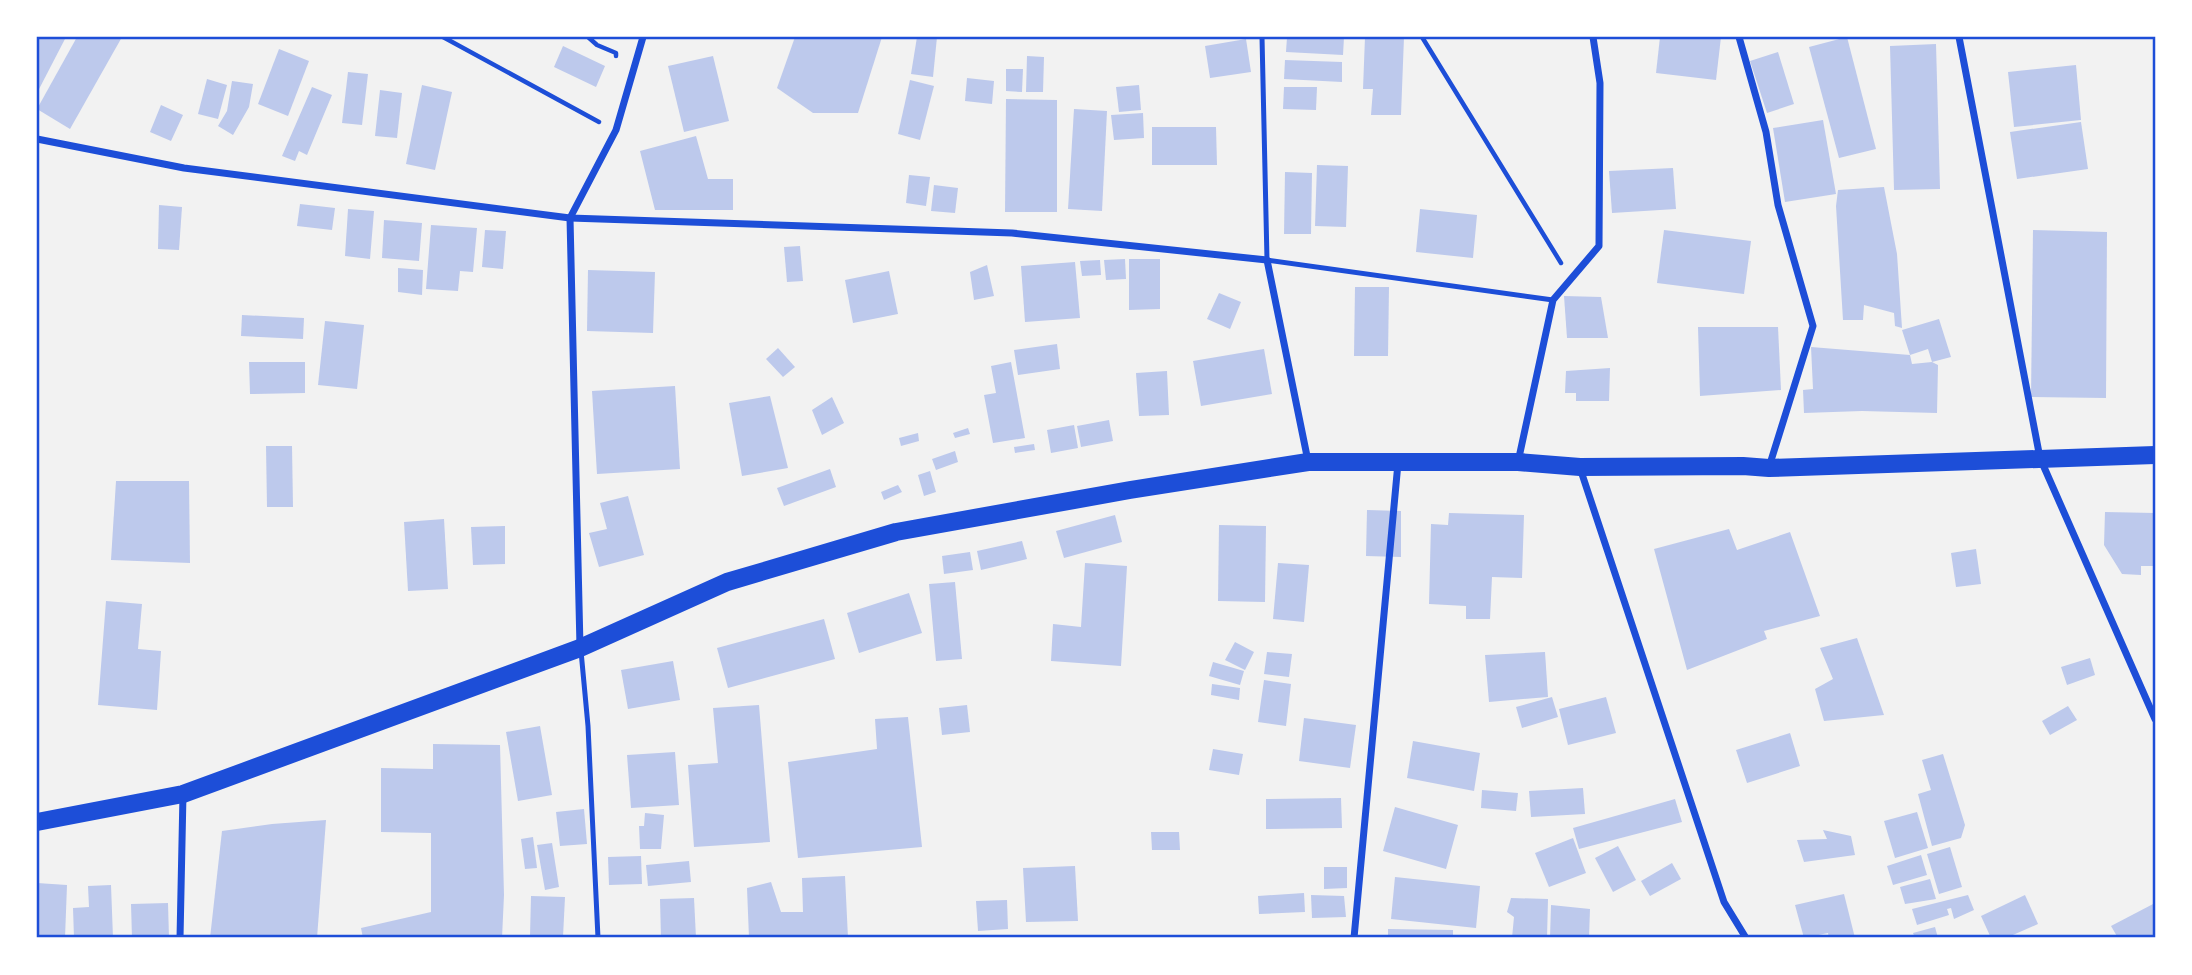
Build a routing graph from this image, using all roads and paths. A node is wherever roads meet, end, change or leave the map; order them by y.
1 (443, 37) edge
2 (643, 37) edge
3 (1262, 37) edge
4 (1422, 37) edge
5 (1593, 37) edge
6 (1739, 37) edge
7 (1959, 37) edge
8 (616, 130) junction
9 (37, 139) edge
10 (570, 218) junction
11 (1266, 260) junction
12 (1571, 279) junction
13 (1553, 300) junction
14 (2155, 455) edge
15 (2040, 458) junction
16 (1308, 462) junction
17 (1398, 462) junction
18 (1518, 462) junction
19 (1580, 467) junction
20 (1769, 468) junction
21 (580, 648) junction
22 (2155, 719) edge
23 (183, 794) junction
24 (37, 822) edge
25 (180, 938) edge
26 (598, 938) edge
27 (1354, 938) edge
28 (1746, 938) edge

1 - 8 path
2 - 8 street
3 - 11 lane
4 - 12 path
5 - 12 street
6 - 20 street
7 - 15 street
8 - 10 street
9 - 10 street
10 - 11 street
10 - 21 street
11 - 13 lane
11 - 16 street
12 - 13 street
13 - 18 street
14 - 15 main road
15 - 20 main road
15 - 22 street
16 - 17 main road
16 - 21 main road
17 - 18 main road
17 - 27 street
18 - 19 main road
19 - 20 main road
19 - 28 street
21 - 23 main road
21 - 26 lane
23 - 24 main road
23 - 25 street

